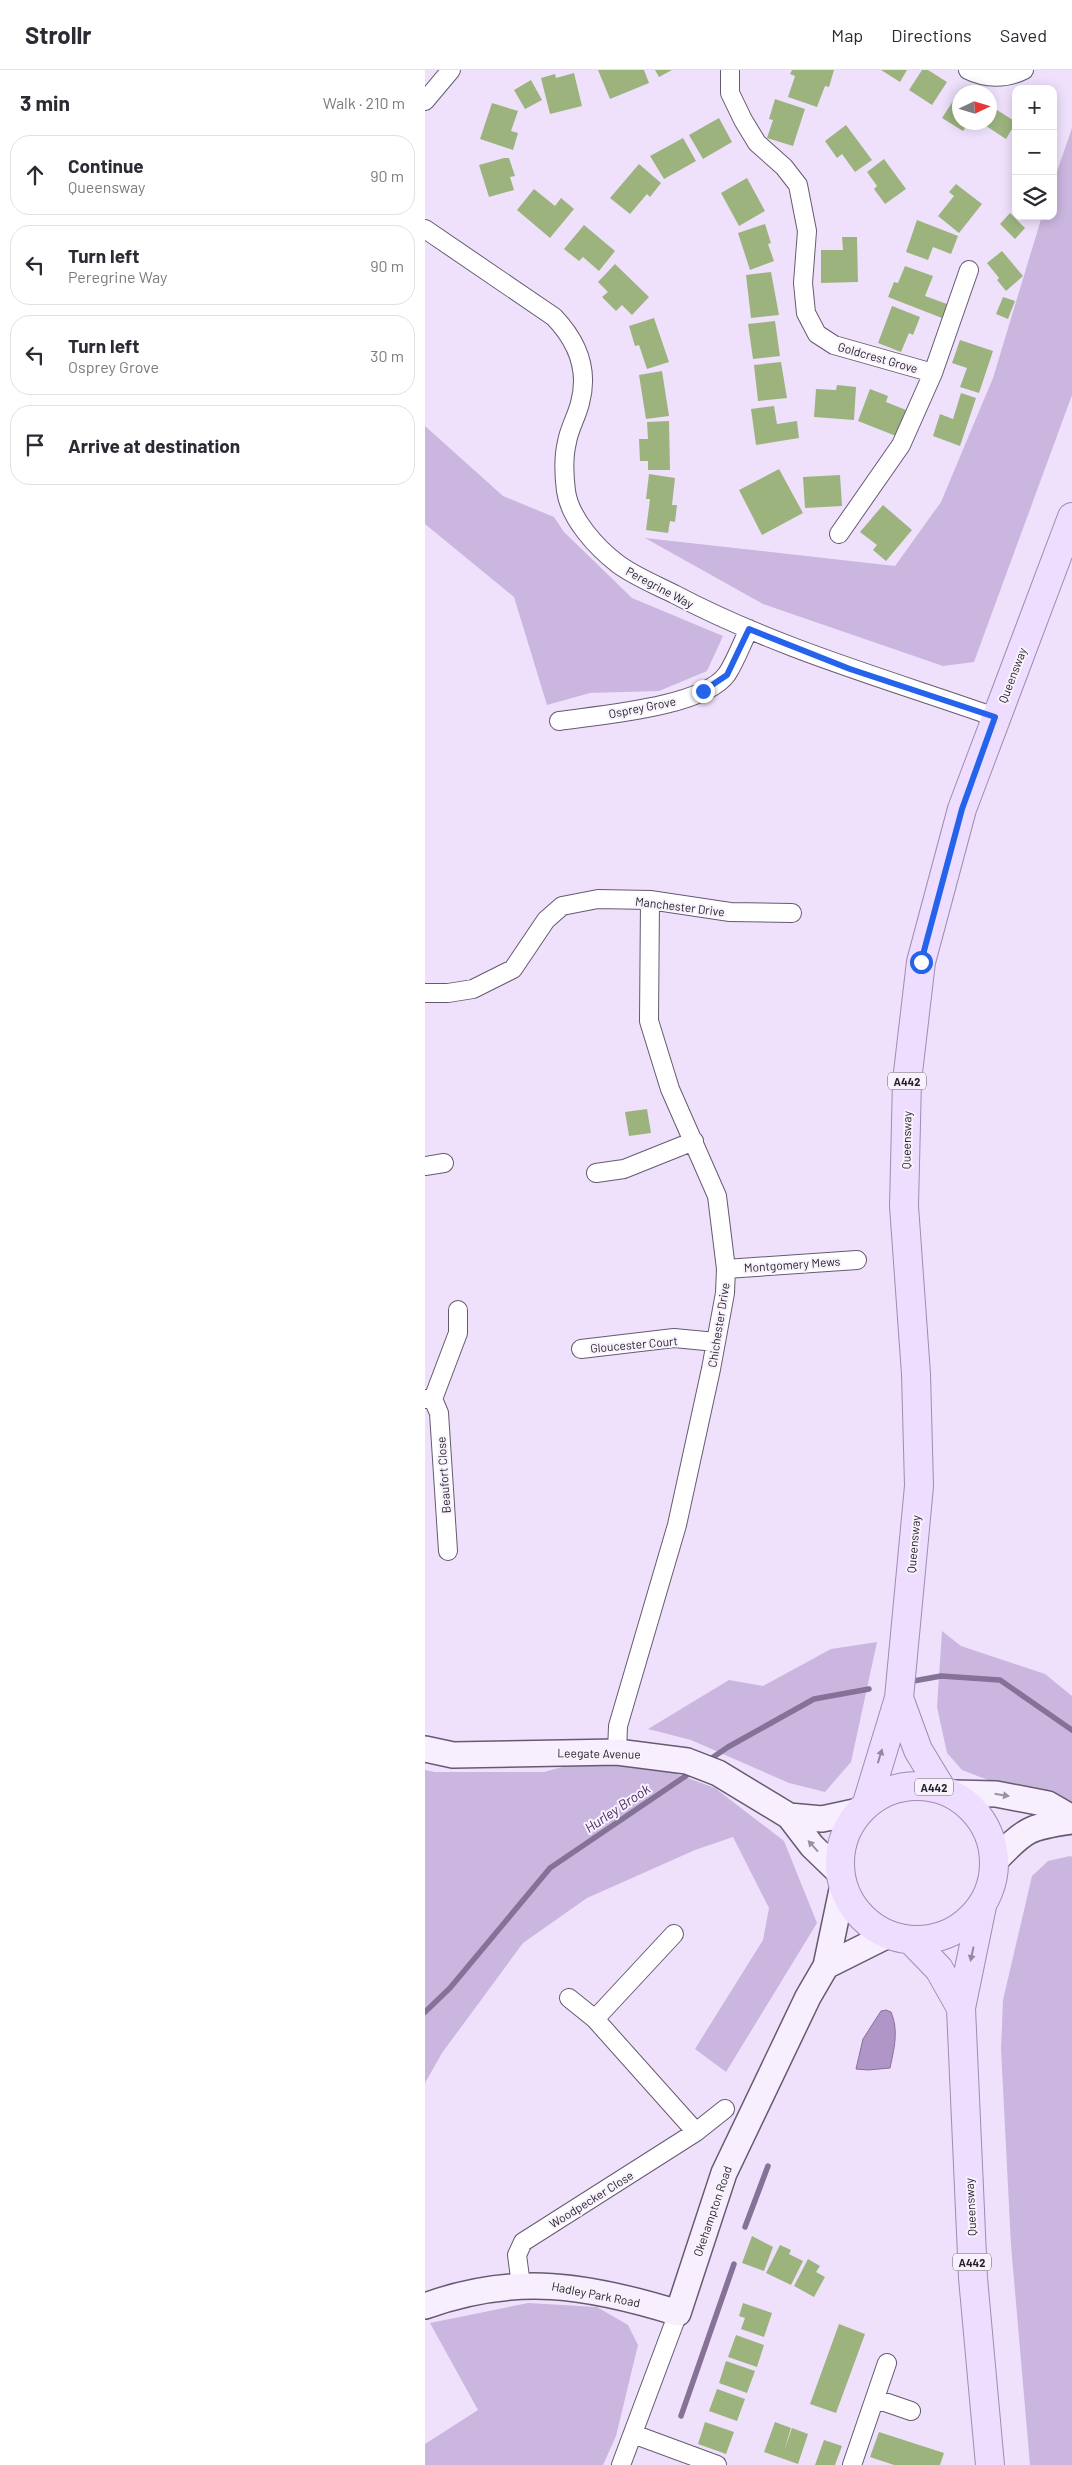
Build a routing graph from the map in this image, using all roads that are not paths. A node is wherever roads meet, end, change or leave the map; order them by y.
1 (451, 70) edge
2 (730, 70) edge
3 (968, 70) edge
4 (1025, 70) edge
5 (425, 101) edge
6 (425, 229) edge
7 (969, 270) dead end
8 (933, 373) junction
9 (1072, 517) edge
10 (839, 534) dead end
11 (749, 629) junction
12 (995, 717) junction
13 (559, 721) dead end
14 (650, 900) junction
15 (792, 913) dead end
16 (425, 993) edge
17 (694, 1142) junction
18 (444, 1163) dead end
19 (425, 1166) edge
20 (597, 1173) dead end
21 (857, 1260) dead end
22 (726, 1268) junction
23 (458, 1310) dead end
24 (716, 1342) junction
25 (581, 1349) dead end
26 (429, 1399) edge
27 (448, 1551) dead end
28 (900, 1687) junction
29 (425, 1749) edge
30 (617, 1752) junction
31 (947, 1791) junction
32 (863, 1807) junction
33 (789, 1816) junction
34 (1072, 1820) edge
35 (995, 1861) junction
36 (841, 1879) junction
37 (982, 1906) junction
38 (674, 1934) dead end
39 (900, 1938) junction
40 (826, 1966) junction
41 (569, 1998) dead end
42 (961, 2008) junction
43 (595, 2019) junction
44 (725, 2109) dead end
45 (696, 2132) junction
46 (521, 2285) junction
47 (425, 2306) edge
48 (678, 2313) junction
49 (887, 2363) dead end
50 (875, 2400) junction
51 (911, 2412) dead end
52 (633, 2434) junction
53 (621, 2465) edge
54 (717, 2465) edge
55 (852, 2465) edge
56 (990, 2465) edge

1 - 5 street
2 - 8 street, Goldcrest Grove
3 - 4 street
6 - 11 street, Peregrine Way
7 - 8 street, Goldcrest Grove
8 - 10 street, Goldcrest Grove
9 - 12 main road, Queensway / A442
11 - 12 street, Peregrine Way
11 - 13 street, Osprey Grove
12 - 28 main road, Queensway / A442
14 - 15 street, Manchester Drive
14 - 16 street, Manchester Drive
14 - 17 street, Chichester Drive
17 - 20 street
17 - 22 street, Chichester Drive
18 - 19 street
21 - 22 street, Montgomery Mews
22 - 24 street, Chichester Drive
23 - 26 street, Beaufort Close
24 - 25 street, Gloucester Court
24 - 30 street, Chichester Drive
26 - 27 street, Beaufort Close
28 - 31 main road, A442
32 -> 28 main road, A442
29 - 30 street, Leegate Avenue
30 - 33 street, Leegate Avenue
31 - 32 main road, A442
31 -> 34 street
31 - 35 main road, A442
32 - 33 street, Leegate Avenue
32 - 36 main road, A442
36 -> 33 street, Leegate Avenue
34 - 35 street
35 - 37 main road, A442
36 - 39 main road, A442
36 - 40 street, Okehampton Road
37 - 39 main road, A442
37 -> 42 main road, A442
38 - 43 street
39 - 40 street
39 - 42 main road, A442
40 - 48 street, Okehampton Road
41 - 43 street
42 - 56 main road, Queensway / A442
43 - 45 street
44 - 45 street, Woodpecker Close
45 - 46 street, Woodpecker Close
46 - 47 street, Hadley Park Road
46 - 48 street, Hadley Park Road
48 - 52 street, Okehampton Road
49 - 50 street
50 - 51 street
50 - 55 street
52 - 53 street, Okehampton Road
52 - 54 street

